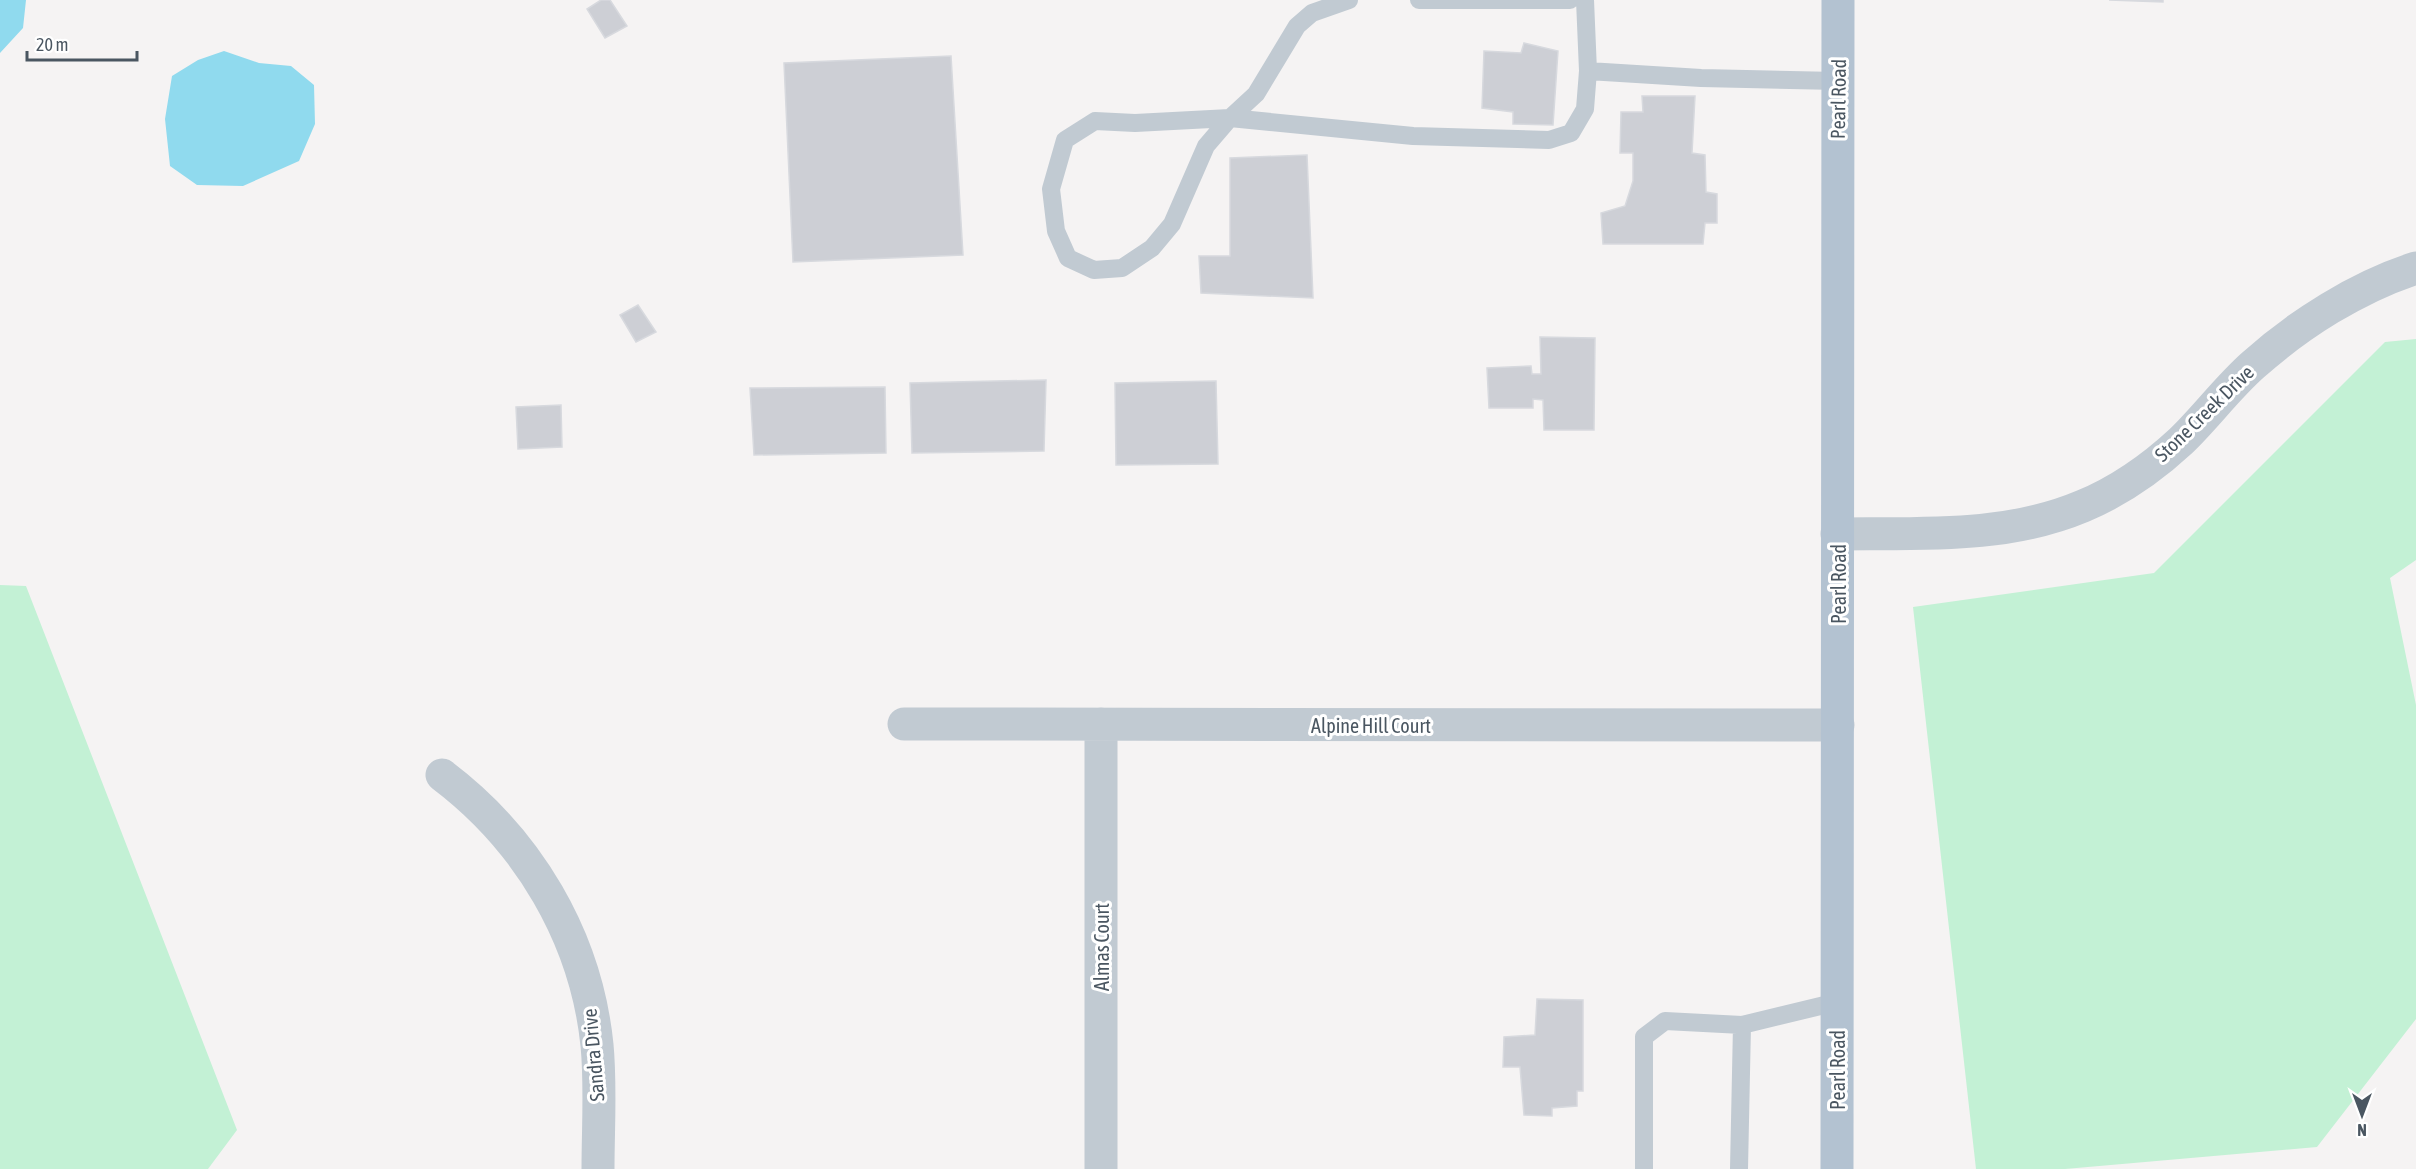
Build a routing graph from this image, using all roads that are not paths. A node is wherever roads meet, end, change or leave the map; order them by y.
1 (1349, 0) edge
2 (1419, 0) edge
3 (1570, 0) edge
4 (1585, 0) edge
5 (1838, 0) edge
6 (1588, 71) junction
7 (1838, 81) junction
8 (1230, 118) junction
9 (2416, 268) edge
10 (1837, 534) junction
11 (904, 724) dead end
12 (1101, 724) junction
13 (1838, 725) junction
14 (442, 775) dead end
15 (1837, 1002) junction
16 (1742, 1025) junction
17 (598, 1169) edge
18 (1101, 1169) edge
19 (1644, 1169) edge
20 (1739, 1169) edge
21 (1837, 1169) edge

1 - 8 lane
2 - 3 lane
4 - 6 lane
5 - 7 main road, Pearl Road
6 - 7 lane
6 - 8 lane
7 - 10 main road, Pearl Road
8 - 8 lane
9 - 10 street, Stone Creek Drive
10 - 13 main road, Pearl Road
11 - 12 street, Alpine Hill Court
12 - 13 street, Alpine Hill Court
12 - 18 street, Almas Court
13 - 15 main road, Pearl Road
14 - 17 street, Sandra Drive
15 - 16 lane
15 - 21 main road, Pearl Road
16 - 19 lane
16 - 20 lane

